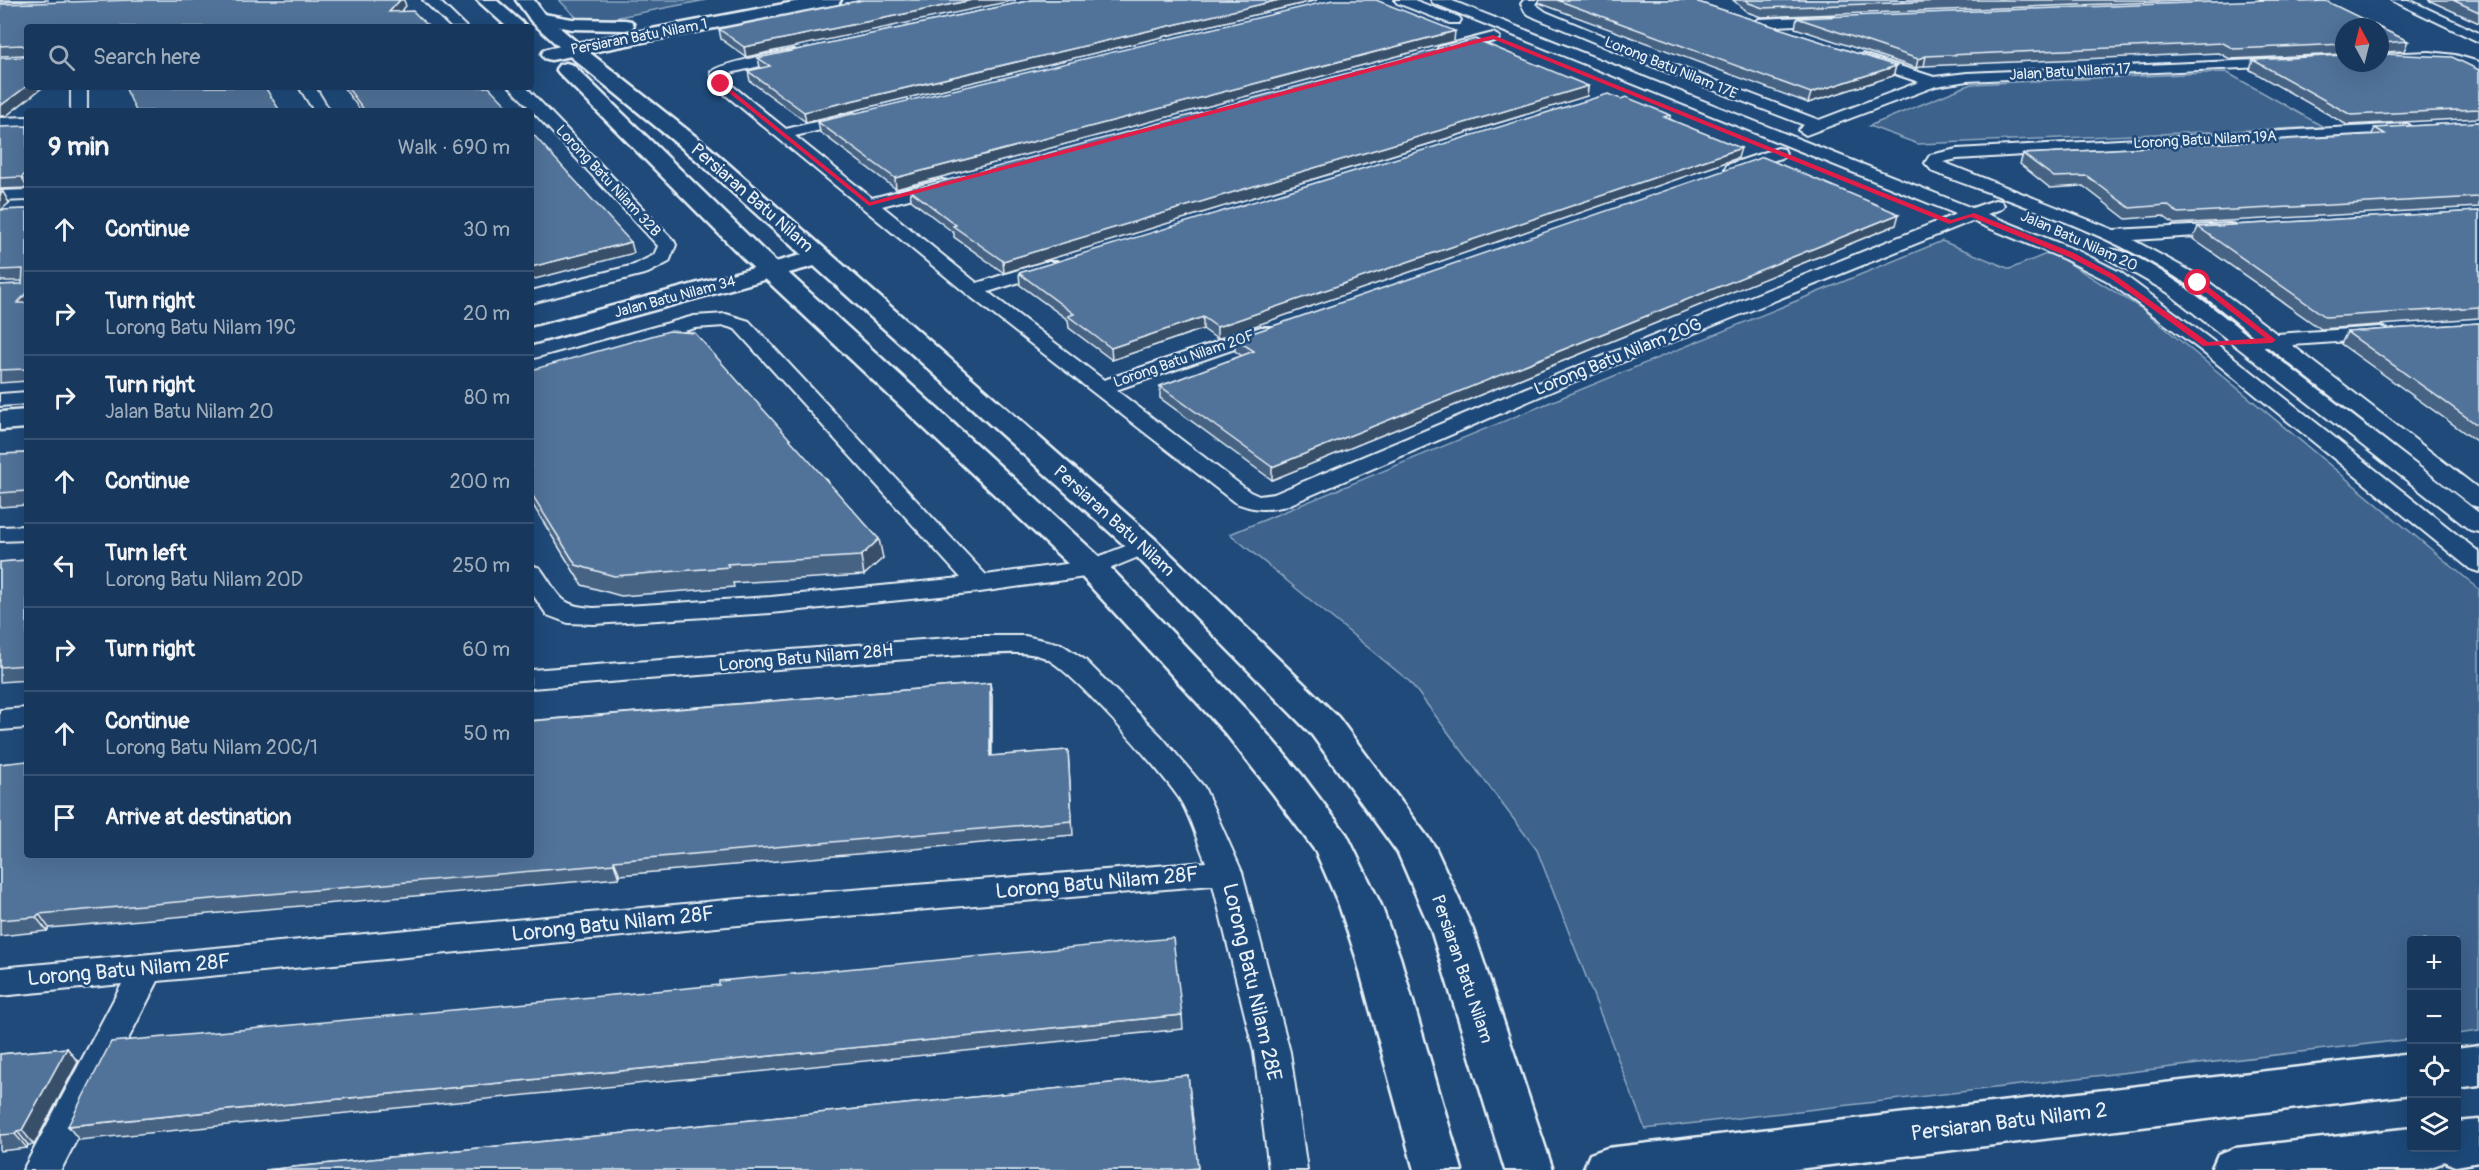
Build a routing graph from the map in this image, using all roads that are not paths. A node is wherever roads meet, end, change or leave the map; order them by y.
1 (430, 0) edge
2 (486, 0) edge
3 (525, 0) edge
4 (768, 0) edge
5 (832, 0) edge
6 (1402, 0) edge
7 (1438, 0) edge
8 (1454, 0) edge
9 (2398, 0) edge
10 (2307, 1) edge
11 (1530, 2) edge
12 (1477, 3) edge
13 (2247, 3) edge
14 (1843, 19) edge
15 (456, 24) edge
16 (514, 24) edge
17 (636, 32) junction
18 (1798, 36) edge
19 (1493, 37) junction
20 (2479, 38) edge
21 (549, 40) edge
22 (813, 50) edge
23 (1849, 53) edge
24 (1426, 55) edge
25 (2389, 58) edge
26 (2335, 60) edge
27 (2479, 67) edge
28 (600, 72) junction
29 (1654, 73) junction
30 (1933, 82) junction
31 (79, 90) edge
32 (309, 90) edge
33 (521, 90) edge
34 (1680, 99) junction
35 (79, 108) edge
36 (320, 108) edge
37 (862, 115) edge
38 (24, 122) edge
39 (0, 123) edge
40 (2424, 128) edge
41 (1816, 131) junction
42 (783, 134) junction
43 (1778, 153) junction
44 (1931, 171) junction
45 (1711, 177) edge
46 (961, 180) edge
47 (24, 195) edge
48 (0, 196) edge
49 (869, 204) junction
50 (1995, 205) junction
51 (1971, 214) junction
52 (2027, 218) dead end
53 (1952, 222) junction
54 (2244, 228) edge
55 (2113, 235) junction
56 (2081, 240) dead end
57 (820, 257) junction
58 (763, 262) junction
59 (1064, 262) edge
60 (974, 290) junction
61 (534, 296) edge
62 (534, 314) edge
63 (1287, 324) edge
64 (2399, 332) edge
65 (534, 335) edge
66 (2272, 340) junction
67 (2244, 342) junction
68 (2206, 345) junction
69 (534, 366) edge
70 (1100, 388) junction
71 (24, 398) edge
72 (0, 399) edge
73 (24, 419) edge
74 (0, 421) edge
75 (24, 441) edge
76 (0, 443) edge
77 (2479, 476) edge
78 (2451, 478) junction
79 (2479, 500) edge
80 (2479, 525) edge
81 (24, 532) edge
82 (0, 534) edge
83 (1144, 546) junction
84 (2479, 564) edge
85 (1092, 568) junction
86 (534, 577) edge
87 (980, 584) junction
88 (1075, 666) joint
89 (534, 679) edge
90 (24, 718) edge
91 (0, 720) edge
92 (1226, 872) junction
93 (147, 969) junction
94 (0, 982) edge
95 (2479, 1066) edge
96 (2461, 1068) edge
97 (2407, 1075) edge
98 (2479, 1141) edge
99 (2461, 1143) edge
100 (2407, 1150) edge
101 (42, 1170) edge
102 (1288, 1170) edge
103 (1438, 1170) edge
104 (1529, 1170) edge
105 (1607, 1170) edge
106 (2235, 1170) edge

1 - 15 street
2 - 16 main road
3 - 21 main road, Persiaran Batu Nilam
4 - 17 main road, Persiaran Batu Nilam 1
5 - 17 main road, Persiaran Batu Nilam 1
6 - 19 street
7 - 34 street, Jalan Batu Nilam 20
8 - 12 street
9 - 20 street
10 - 13 street
11 - 41 street, Lorong Batu Nilam 17E
12 - 29 street
14 - 18 street
17 - 21 main road, Persiaran Batu Nilam 1
17 - 21 main road
17 - 28 main road
19 - 24 street
19 - 43 street
21 - 28 main road, Persiaran Batu Nilam
21 - 58 main road, Persiaran Batu Nilam
22 - 42 street
23 - 30 street
25 - 27 street
26 - 30 street, Jalan Batu Nilam 17
28 - 57 main road, Persiaran Batu Nilam
29 - 34 street
29 - 41 street
30 - 41 street, Jalan Batu Nilam 17
31 - 35 street
32 - 36 street
33 - 61 street, Lorong Batu Nilam 32B
34 - 51 street, Jalan Batu Nilam 20
37 - 42 street
38 - 39 street
40 - 44 street, Lorong Batu Nilam 19A
42 - 49 street
43 - 45 street
43 - 53 street
44 - 50 street, Jalan Batu Nilam 20
44 - 55 street
46 - 49 street
47 - 48 street
49 - 60 street
50 - 51 street, Lorong Batu Nilam 20G
50 - 52 street, Jalan Batu Nilam 20
51 - 53 street, Lorong Batu Nilam 20G
51 - 68 street, Jalan Batu Nilam 20
53 - 70 street, Lorong Batu Nilam 20G
54 - 55 street
55 - 66 street
56 - 67 street, Jalan Batu Nilam 20
57 - 58 main road, Jalan Batu Nilam 34
57 - 83 main road, Persiaran Batu Nilam
58 - 62 main road, Jalan Batu Nilam 34
58 - 65 main road, Jalan Batu Nilam 34
58 - 85 main road, Persiaran Batu Nilam
59 - 60 street
60 - 70 street
63 - 70 street, Lorong Batu Nilam 20F
64 - 66 street
66 - 67 street
66 - 78 street
67 - 68 street
67 - 80 street, Jalan Batu Nilam 20
68 - 84 street, Jalan Batu Nilam 20
69 - 87 street
71 - 72 street
73 - 74 main road
75 - 76 main road
77 - 78 street
78 - 79 street
81 - 82 street
83 - 85 street
83 - 104 main road, Persiaran Batu Nilam
85 - 87 street
85 - 103 main road, Persiaran Batu Nilam
86 - 87 street
88 - 89 street, Lorong Batu Nilam 28H
88 - 92 street, Lorong Batu Nilam 28E
90 - 91 street
92 - 93 street, Lorong Batu Nilam 28F
92 - 102 street, Lorong Batu Nilam 28E
93 - 94 street, Lorong Batu Nilam 28F
93 - 101 street
95 - 96 main road
97 - 105 main road, Persiaran Batu Nilam 2
98 - 99 main road
100 - 106 main road

